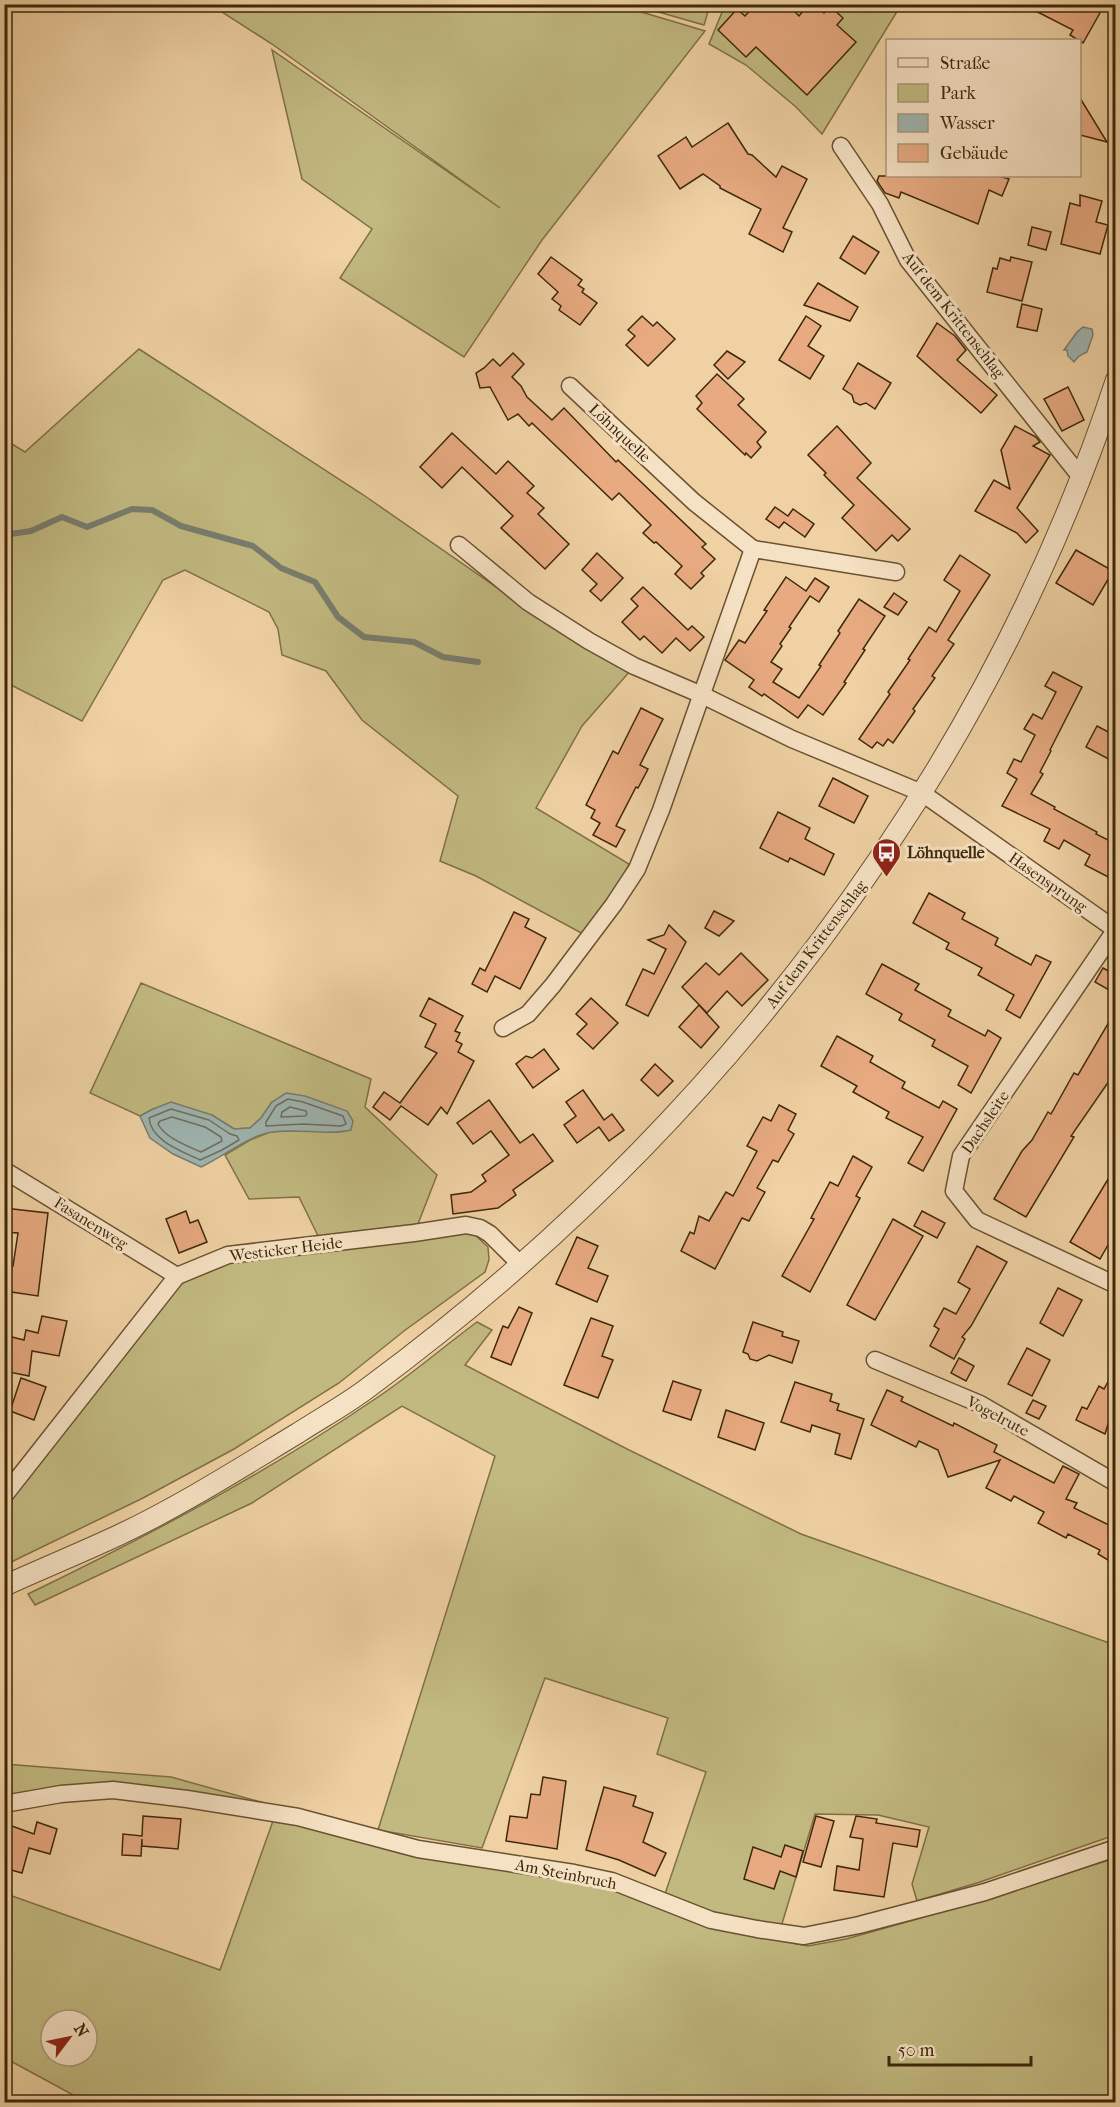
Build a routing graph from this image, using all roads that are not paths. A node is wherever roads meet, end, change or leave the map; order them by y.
1 (841, 146) dead end
2 (1116, 380) edge
3 (570, 386) dead end
4 (1080, 476) junction
5 (459, 545) dead end
6 (753, 549) junction
7 (896, 572) dead end
8 (702, 695) junction
9 (922, 794) junction
10 (1115, 930) edge
11 (503, 1028) dead end
12 (4, 1170) edge
13 (520, 1264) junction
14 (177, 1276) junction
15 (1116, 1285) edge
16 (874, 1360) dead end
17 (1116, 1483) edge
18 (4, 1496) edge
19 (4, 1586) edge
20 (4, 1804) edge
21 (1116, 1848) edge

1 - 4 street, Auf dem Krittenschlag
2 - 4 street, Auf dem Krittenschlag
3 - 6 street, Löhnquelle
4 - 9 street, Auf dem Krittenschlag
5 - 8 street
6 - 7 street, Löhnquelle
6 - 8 street
8 - 9 street
8 - 11 street
9 - 10 street, Hasensprung
9 - 13 street, Auf dem Krittenschlag
10 - 15 street, Dachsleite
12 - 14 street, Fasanenweg
13 - 14 street, Westicker Heide
13 - 19 street
14 - 18 street, Westicker Heide
16 - 17 street, Vogelrute
20 - 21 street, Am Steinbruch

